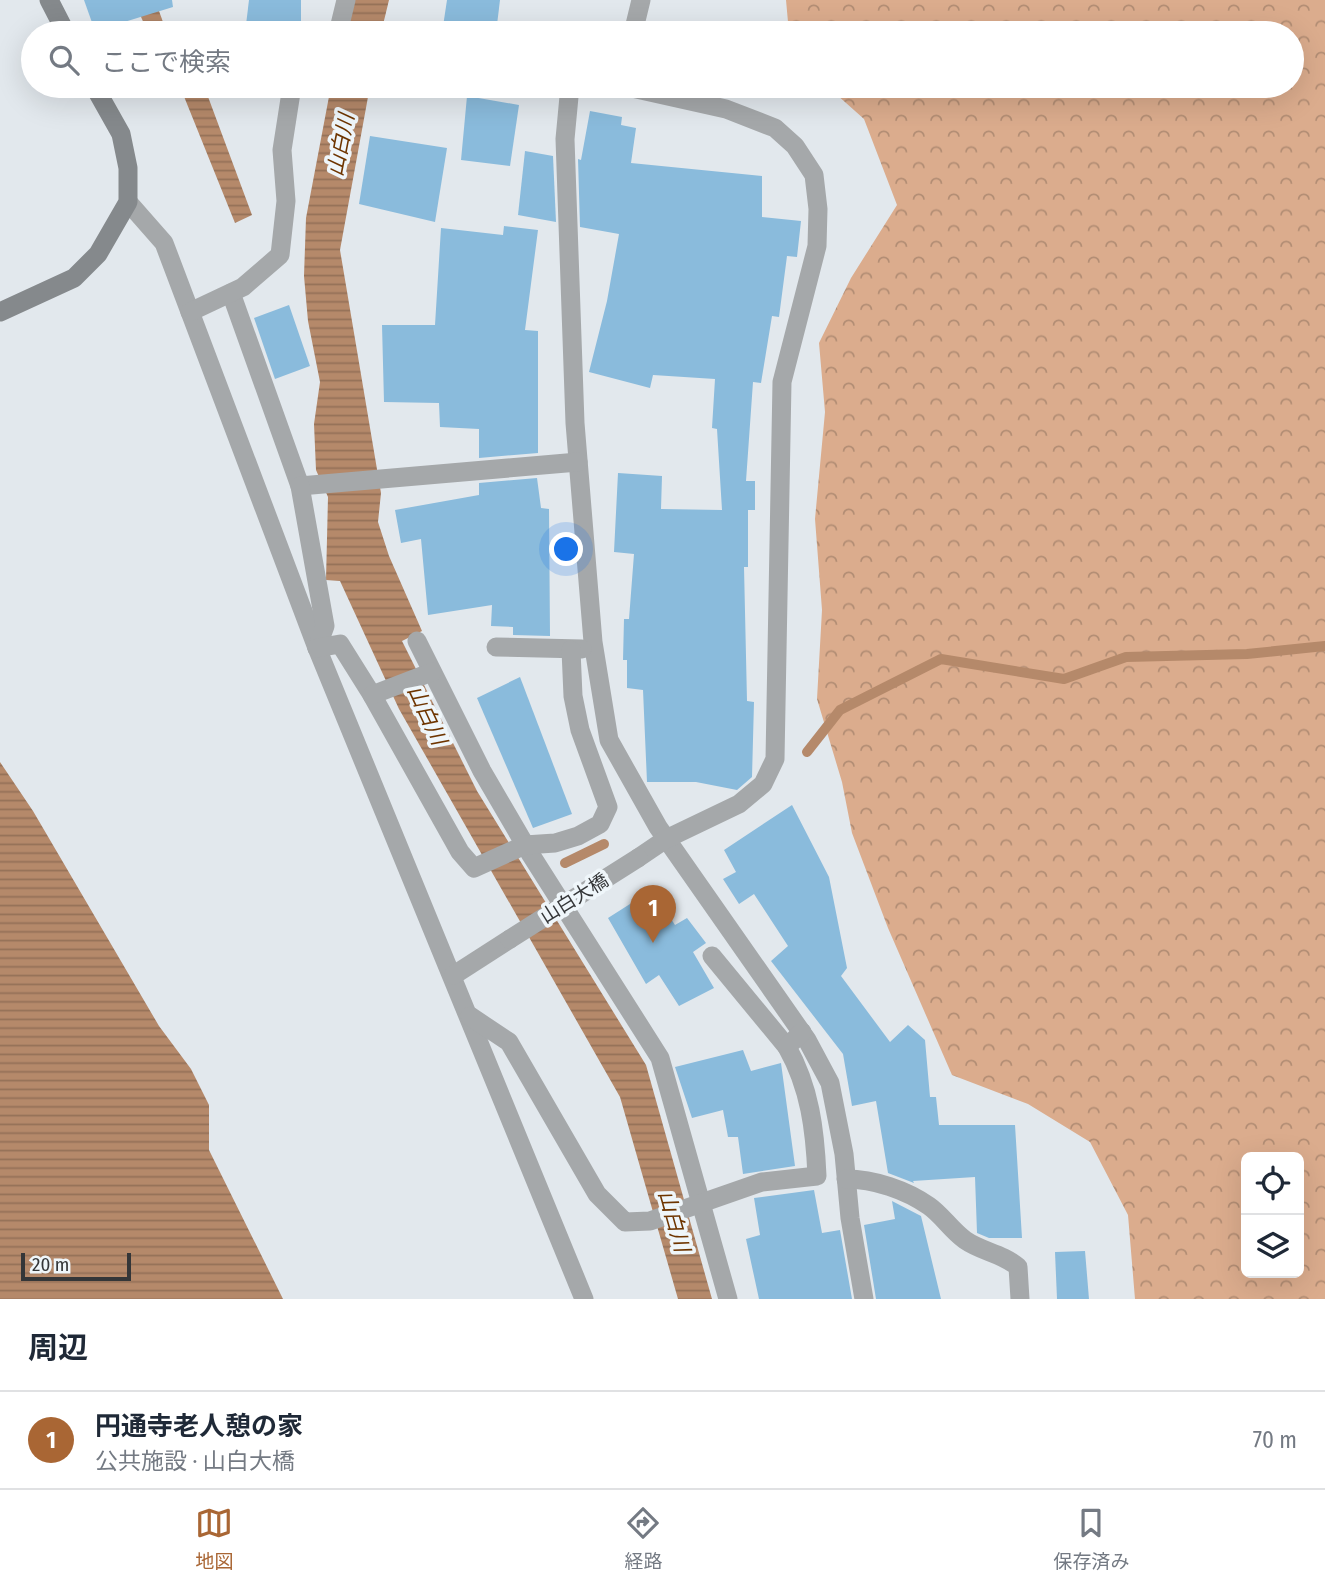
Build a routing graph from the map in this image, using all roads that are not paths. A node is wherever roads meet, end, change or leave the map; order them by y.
1 (49, 0) edge
2 (346, 0) edge
3 (641, 0) edge
4 (60, 21) edge
5 (341, 21) edge
6 (636, 21) edge
7 (101, 98) edge
8 (290, 98) edge
9 (569, 98) edge
10 (677, 98) edge
11 (128, 202) junction
12 (231, 293) junction
13 (0, 312) edge
14 (190, 312) junction
15 (578, 463) junction
16 (309, 485) junction
17 (417, 641) dead end
18 (496, 646) dead end
19 (317, 648) junction
20 (594, 648) junction
21 (571, 650) junction
22 (432, 672) junction
23 (373, 695) junction
24 (666, 839) junction
25 (525, 845) junction
26 (712, 956) dead end
27 (454, 975) junction
28 (470, 1016) junction
29 (802, 1032) junction
30 (787, 1047) junction
31 (846, 1179) junction
32 (698, 1205) junction
33 (584, 1299) edge
34 (728, 1299) edge
35 (864, 1299) edge
36 (1020, 1299) edge

1 - 4 main road
2 - 5 street
3 - 6 street
7 - 11 main road
8 - 12 street
9 - 15 street
10 - 24 street, 山白大橋
11 - 13 main road
11 - 14 street
12 - 14 street
12 - 16 street
14 - 19 street
15 - 16 street
15 - 20 street
16 - 19 street
17 - 22 street
18 - 21 street
19 - 23 street
19 - 27 street
20 - 21 street
20 - 24 street
21 - 25 street
22 - 23 street
22 - 25 street
23 - 25 street
24 - 27 street, 山白大橋, bridge
24 - 29 street
25 - 32 street
26 - 30 street
27 - 28 street
28 - 32 street
28 - 33 street
29 - 30 street
29 - 31 street
30 - 32 street
31 - 35 street
31 - 36 street
32 - 34 street

